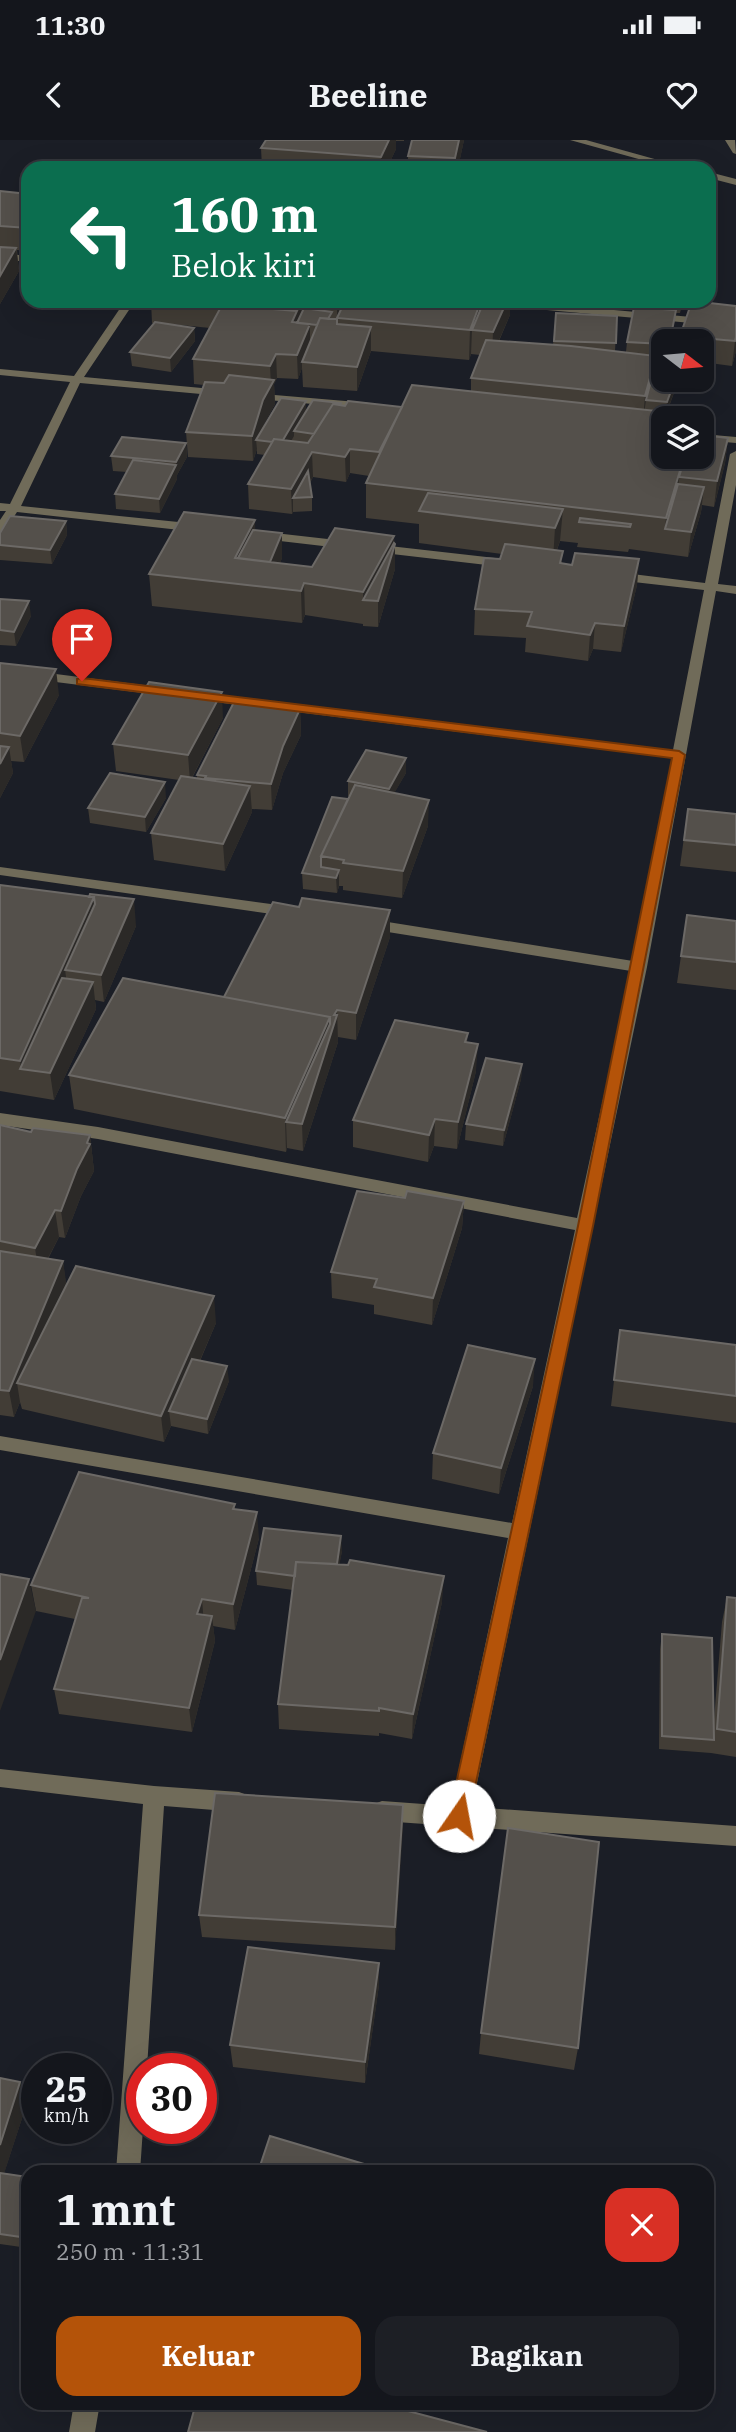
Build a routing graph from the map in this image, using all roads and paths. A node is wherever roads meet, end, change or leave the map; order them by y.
1 (575, 140) edge
2 (730, 140) edge
3 (736, 151) edge
4 (655, 161) edge
5 (716, 177) edge
6 (736, 182) edge
7 (0, 256) edge
8 (21, 258) edge
9 (125, 308) edge
10 (557, 308) edge
11 (736, 324) edge
12 (0, 372) edge
13 (76, 380) junction
14 (376, 407) edge
15 (714, 438) edge
16 (736, 440) edge
17 (736, 454) edge
18 (0, 506) edge
19 (14, 508) junction
20 (0, 529) edge
21 (213, 529) edge
22 (240, 533) edge
23 (516, 565) edge
24 (599, 575) edge
25 (710, 588) junction
26 (736, 590) edge
27 (0, 671) edge
28 (679, 755) junction
29 (0, 871) edge
30 (308, 915) edge
31 (349, 921) edge
32 (639, 967) junction
33 (0, 1119) edge
34 (586, 1226) junction
35 (0, 1443) edge
36 (521, 1532) junction
37 (0, 1778) edge
38 (154, 1796) junction
39 (251, 1802) edge
40 (362, 1810) edge
41 (459, 1816) junction
42 (736, 1836) edge
43 (128, 2165) edge
44 (86, 2410) edge
45 (82, 2432) edge

1 - 4 street
2 - 3 street
5 - 6 street
7 - 8 street
9 - 13 street
10 - 11 street
12 - 13 street
13 - 14 street
13 - 19 street
15 - 16 street
17 - 25 street
18 - 19 street
19 - 20 street
19 - 21 street
22 - 23 street
24 - 25 street
25 - 26 street
25 - 28 street
27 - 28 street
28 - 32 street
29 - 30 street
31 - 32 street
32 - 34 street
33 - 34 street
34 - 36 street
35 - 36 street
36 - 41 street
37 - 38 street
38 - 39 street
38 - 43 street
40 - 41 street
41 - 42 street
44 - 45 street

